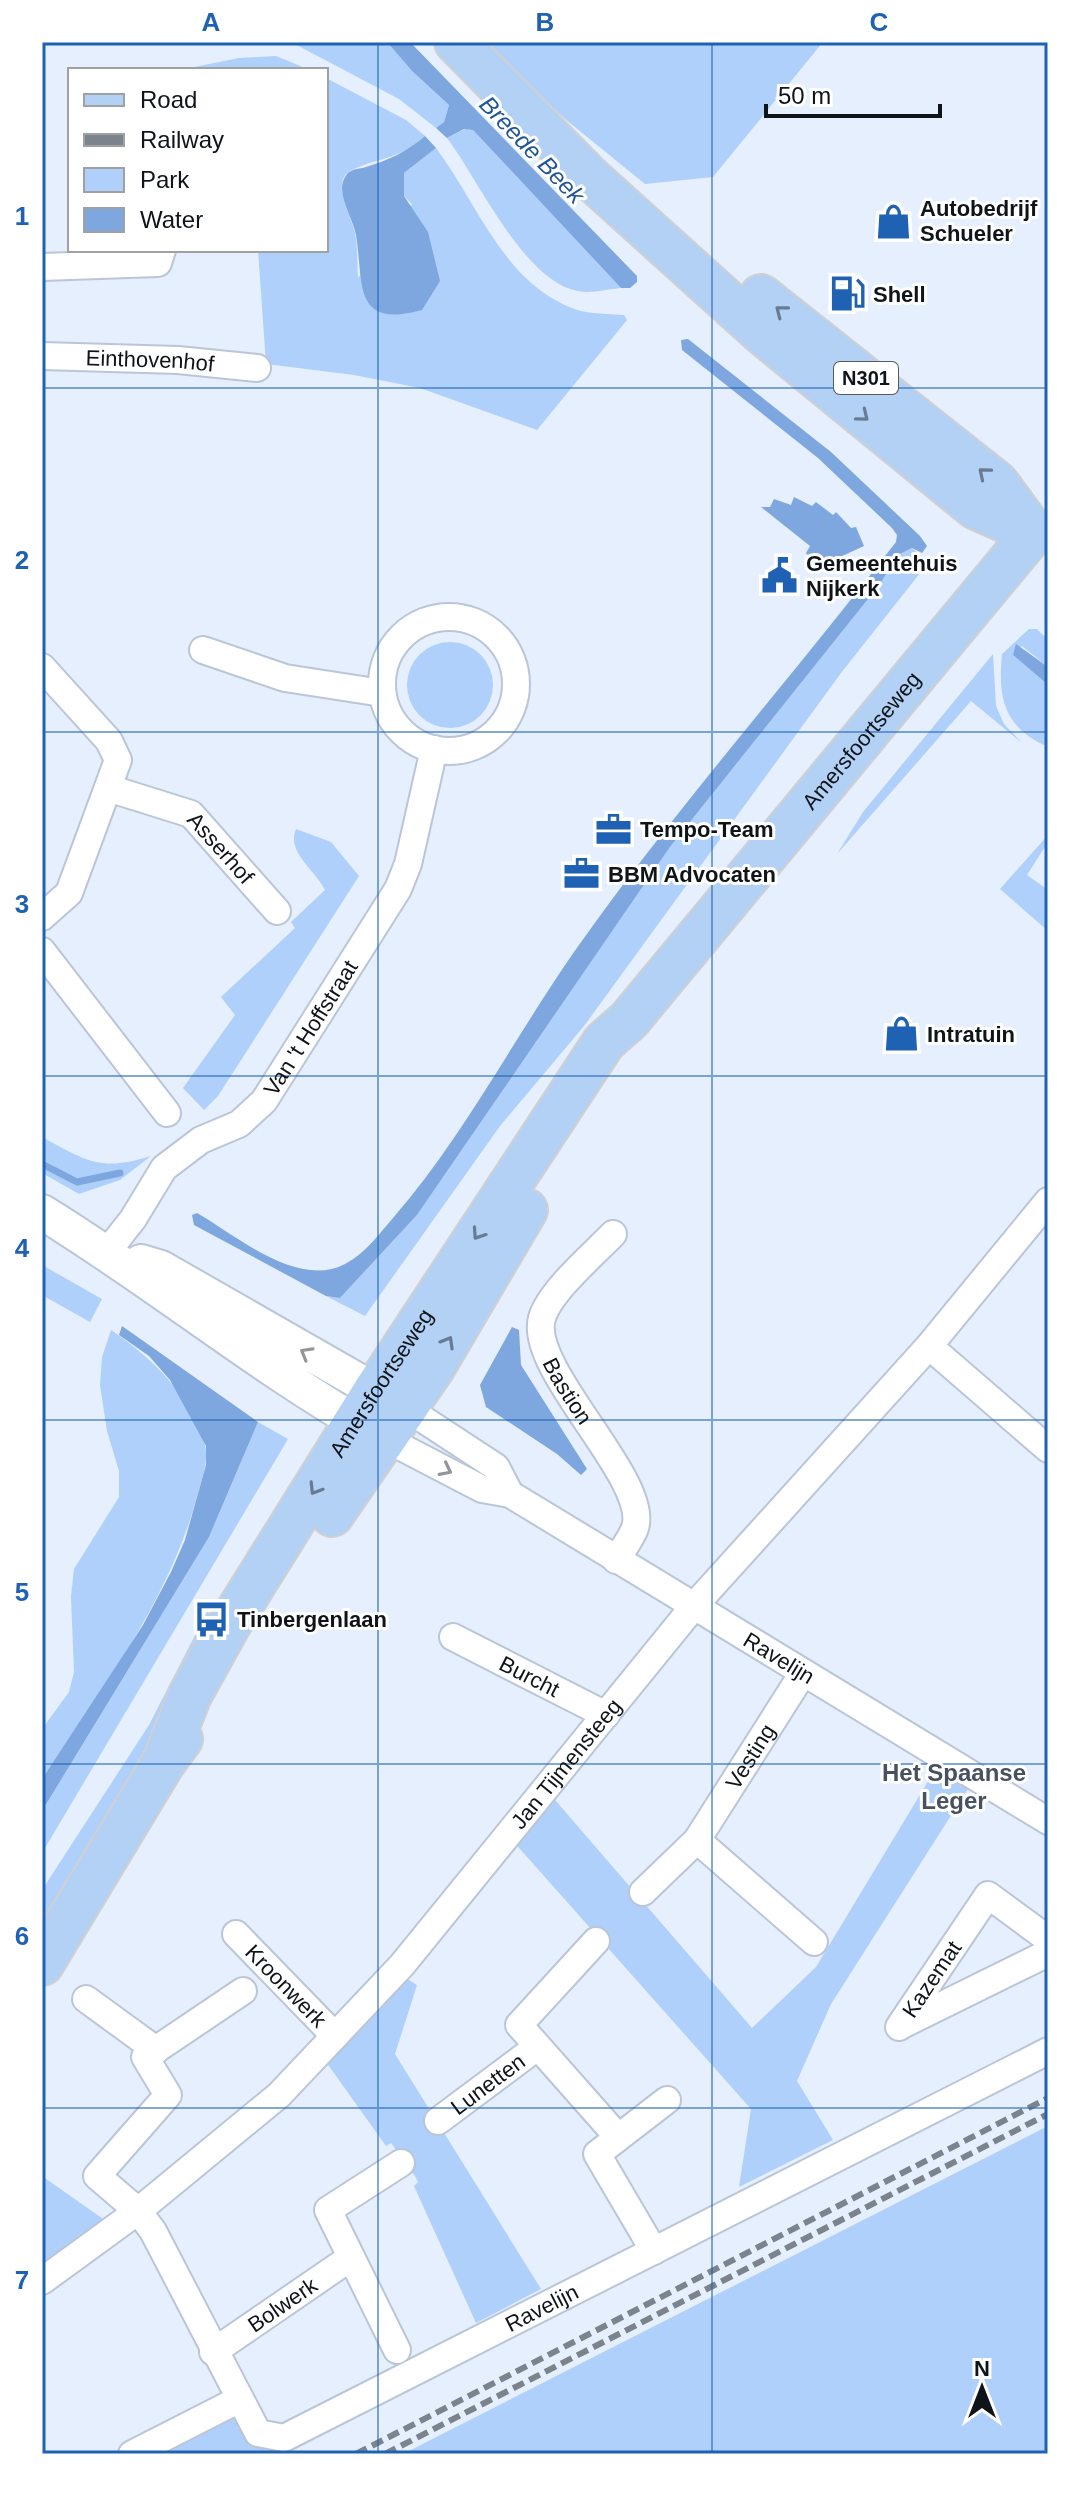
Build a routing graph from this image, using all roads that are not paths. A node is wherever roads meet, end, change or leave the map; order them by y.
1 (456, 42) edge
2 (161, 252) edge
3 (93, 259) edge
4 (42, 267) edge
5 (42, 356) edge
6 (257, 368) dead end
7 (1041, 524) edge
8 (203, 650) dead end
9 (42, 667) edge
10 (382, 693) junction
11 (434, 749) junction
12 (108, 788) junction
13 (277, 911) dead end
14 (42, 917) edge
15 (42, 951) edge
16 (167, 1113) dead end
17 (1048, 1201) edge
18 (42, 1212) edge
19 (613, 1234) dead end
20 (107, 1252) junction
21 (929, 1346) junction
22 (380, 1415) junction
23 (1048, 1448) edge
24 (510, 1494) junction
25 (616, 1560) junction
26 (694, 1606) junction
27 (453, 1637) dead end
28 (803, 1673) junction
29 (606, 1715) junction
30 (1048, 1821) edge
31 (697, 1840) junction
32 (643, 1892) dead end
33 (236, 1934) dead end
34 (1048, 1939) edge
35 (596, 1941) dead end
36 (814, 1942) dead end
37 (1048, 1953) edge
38 (42, 1964) edge
39 (243, 1991) dead end
40 (86, 1999) dead end
41 (335, 2036) junction
42 (537, 2047) junction
43 (156, 2050) junction
44 (1048, 2051) edge
45 (667, 2100) dead end
46 (438, 2121) dead end
47 (618, 2137) junction
48 (401, 2163) dead end
49 (138, 2211) junction
50 (654, 2251) junction
51 (350, 2258) junction
52 (42, 2281) edge
53 (397, 2350) dead end
54 (213, 2352) junction
55 (240, 2399) junction
56 (132, 2454) edge

1 - 7 main road, N301
2 - 3 street
3 - 4 street
5 - 6 street, Einthovenhof
7 - 22 main road, Amersfoortseweg
8 - 10 street
9 - 12 street
10 - 11 street
10 - 11 street
11 - 20 street, Van 't Hoffstraat
12 - 13 street, Asserhof
12 - 14 street
15 - 16 street
17 - 21 street, Jan Tijmensteeg
18 - 20 street
19 - 25 street, Bastion
20 - 22 street
21 - 23 street
21 - 26 street, Jan Tijmensteeg
22 -> 24 street, Ravelijn
22 - 24 street, Ravelijn
22 - 38 main road, Amersfoortseweg
24 - 25 street, Ravelijn
25 - 26 street, Ravelijn
26 - 28 street, Ravelijn
26 - 29 street, Jan Tijmensteeg
27 - 29 street, Burcht
28 - 30 street, Ravelijn
28 - 31 street, Vesting
29 - 41 street, Jan Tijmensteeg
31 - 32 street, Vesting
31 - 36 street
33 - 41 street, Kroonwerk
34 - 37 street, Kazemat
35 - 42 street, Lunetten
39 - 43 street, Kroonwerk
40 - 43 street
41 - 49 street, Jan Tijmensteeg
42 - 46 street, Lunetten
42 - 47 street, Lunetten
43 - 49 street
44 - 50 street, Ravelijn
45 - 47 street
47 - 50 street
48 - 51 street
49 - 52 street, Jan Tijmensteeg
49 - 54 street, Ravelijn
50 - 55 street, Ravelijn
51 - 53 street
51 - 54 street, Bolwerk
54 - 55 street, Ravelijn
55 - 56 street

